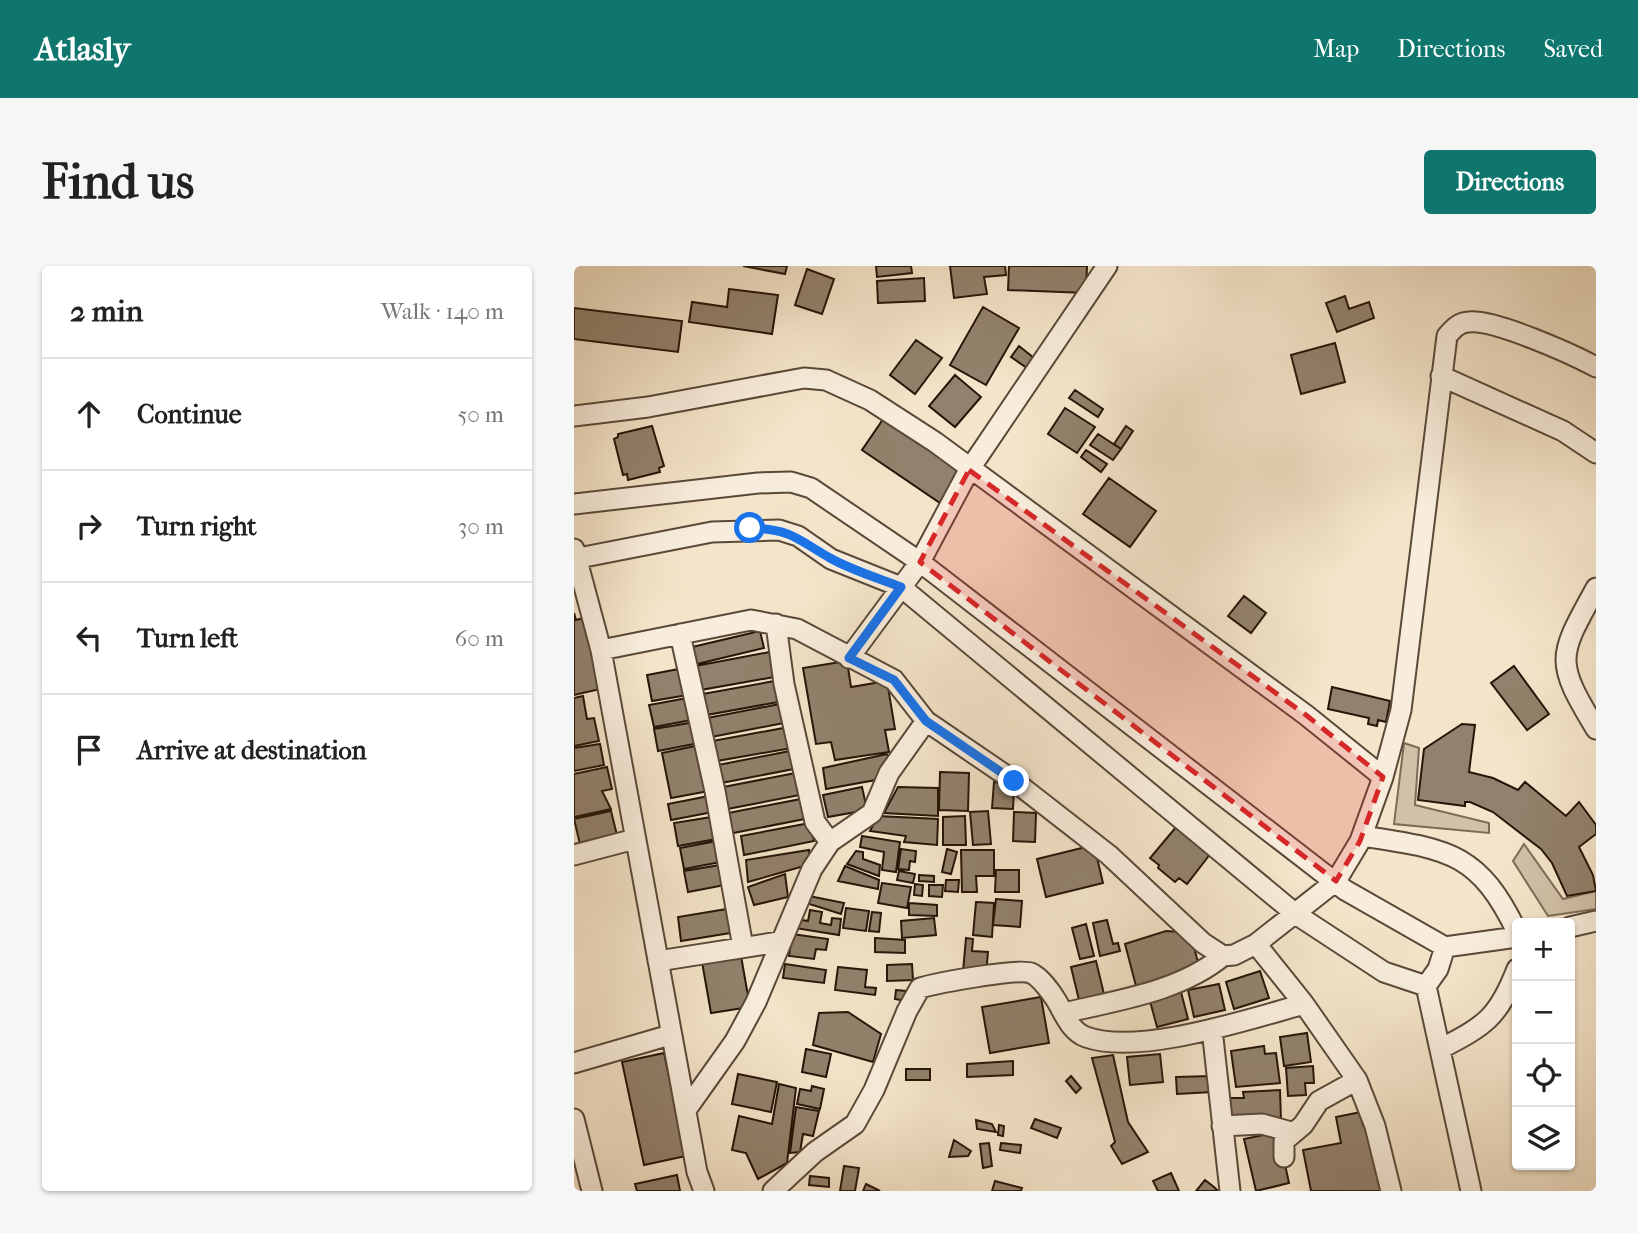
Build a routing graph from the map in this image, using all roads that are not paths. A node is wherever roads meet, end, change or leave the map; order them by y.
1 (1107, 266) edge
2 (1596, 367) edge
3 (1441, 376) junction
4 (574, 416) edge
5 (1596, 453) edge
6 (969, 470) junction
7 (574, 504) edge
8 (576, 556) edge
9 (920, 562) junction
10 (901, 587) junction
11 (1596, 587) edge
12 (776, 624) junction
13 (680, 634) junction
14 (600, 650) junction
15 (849, 658) junction
16 (926, 721) junction
17 (1596, 729) edge
18 (1383, 777) junction
19 (1362, 836) junction
20 (635, 839) junction
21 (830, 842) junction
22 (574, 855) edge
23 (1336, 881) junction
24 (1297, 915) junction
25 (1596, 921) edge
26 (1512, 924) edge
27 (1575, 926) edge
28 (1512, 936) edge
29 (779, 942) junction
30 (1256, 944) junction
31 (743, 947) junction
32 (1445, 947) junction
33 (1223, 956) junction
34 (658, 961) junction
35 (1512, 981) edge
36 (1426, 986) junction
37 (1304, 1004) junction
38 (1064, 1013) junction
39 (1212, 1029) junction
40 (670, 1035) junction
41 (1440, 1049) junction
42 (574, 1063) edge
43 (1357, 1080) junction
44 (686, 1111) junction
45 (574, 1119) edge
46 (1222, 1126) junction
47 (1291, 1132) junction
48 (1284, 1157) dead end
49 (592, 1191) edge
50 (704, 1191) edge
51 (773, 1191) edge
52 (1230, 1191) edge
53 (1391, 1191) edge
54 (1471, 1191) edge

1 - 6 street
2 - 3 street
3 - 5 street
3 - 18 street
4 - 6 street
6 - 9 street
6 - 18 street
7 - 9 street
8 - 10 street
8 - 14 street
9 - 10 street
9 - 23 street
10 - 15 street
10 - 24 street
11 - 17 street
12 - 13 street
12 - 15 street
12 - 21 street
13 - 14 street
13 - 31 street
14 - 20 street
15 - 16 street
16 - 21 street
16 - 33 street
18 - 19 street
19 - 23 street
19 - 26 street
20 - 22 street
20 - 34 street
21 - 29 street
23 - 24 street
23 - 32 street
24 - 30 street
24 - 36 street
25 - 27 street
28 - 32 street
29 - 31 street
29 - 44 street
30 - 33 street
30 - 37 street
31 - 34 street
32 - 36 street
33 - 38 street
34 - 40 street
35 - 41 street
36 - 41 street
37 - 39 street
37 - 43 street
38 - 39 street
38 - 51 street
39 - 46 street
40 - 42 street
40 - 44 street
41 - 54 street
43 - 47 street
43 - 53 street
44 - 50 street
45 - 49 street
46 - 47 street
46 - 52 street
47 - 48 street

